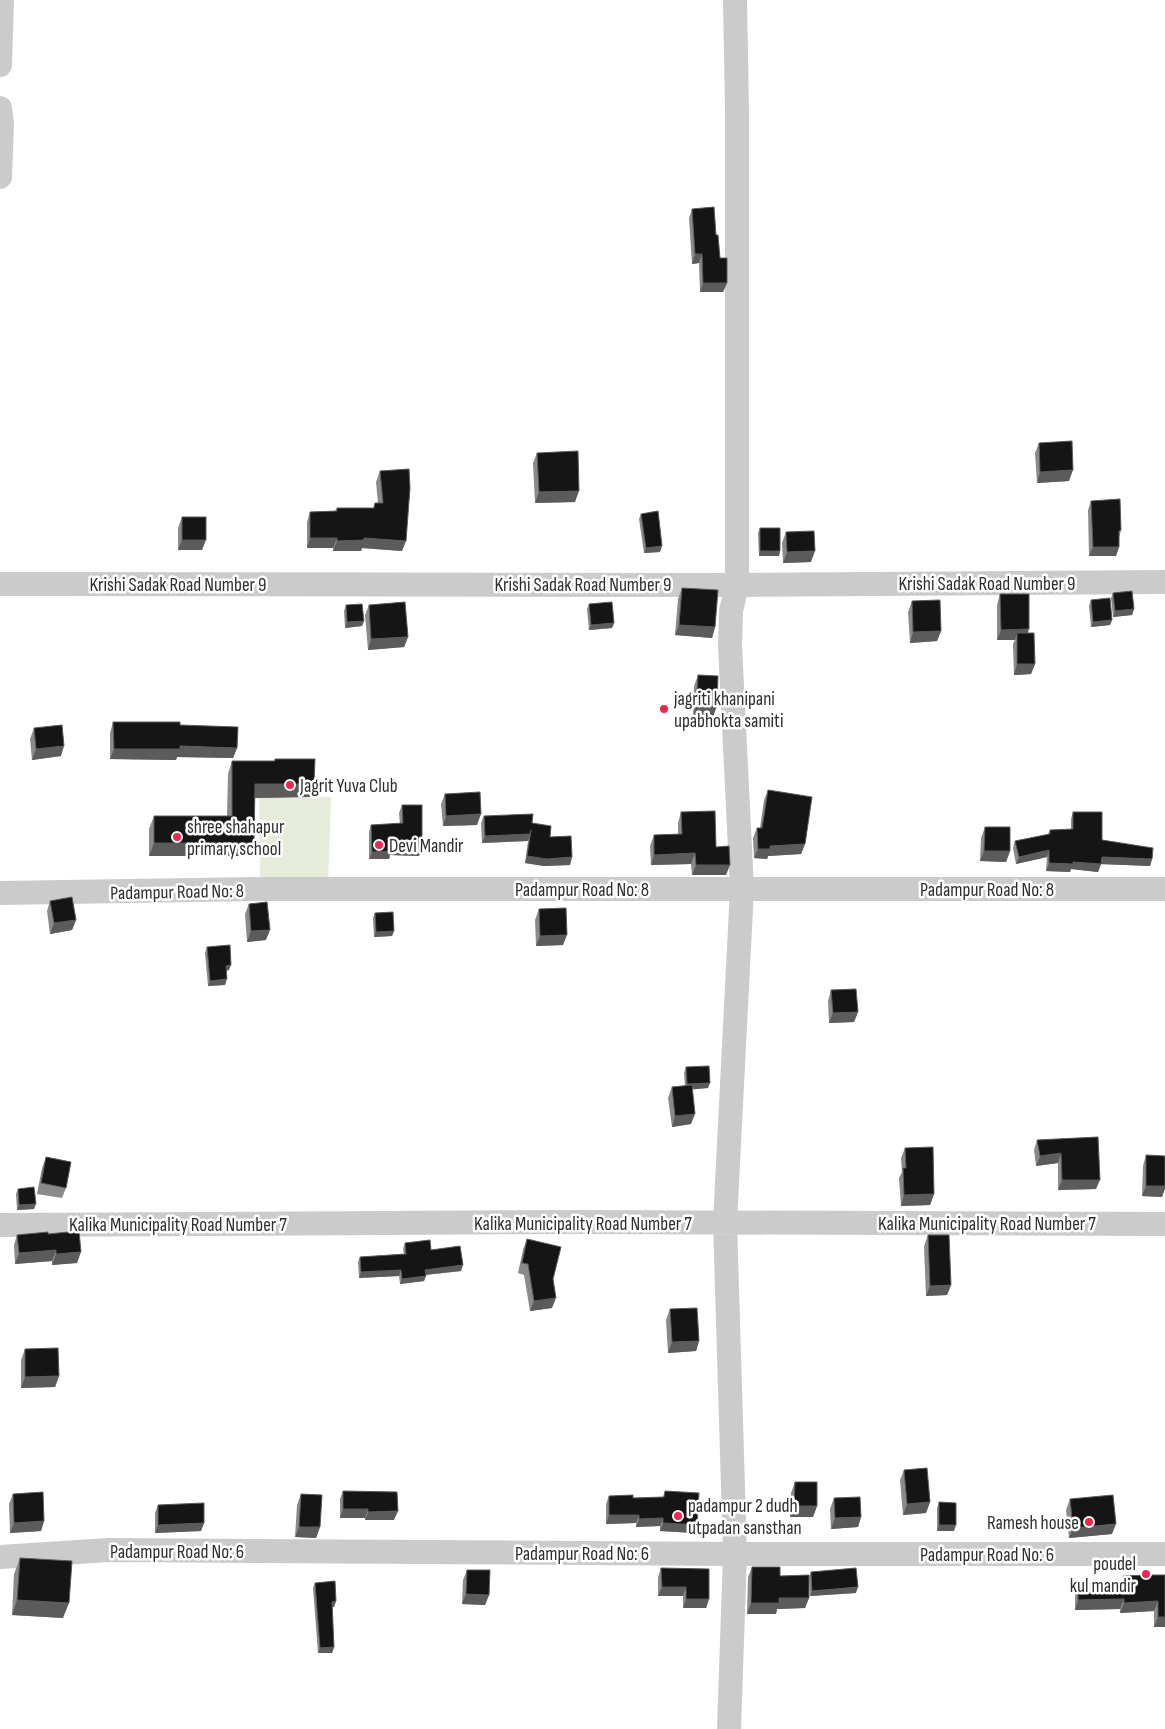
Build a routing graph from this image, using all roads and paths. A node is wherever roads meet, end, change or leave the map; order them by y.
1 (2, 0) edge
2 (735, 0) edge
3 (0, 65) edge
4 (0, 108) edge
5 (0, 177) edge
6 (1165, 582) edge
7 (0, 584) edge
8 (737, 584) junction
9 (742, 889) junction
10 (1165, 889) edge
11 (0, 893) edge
12 (725, 1222) junction
13 (0, 1224) edge
14 (1165, 1224) edge
15 (735, 1554) junction
16 (1165, 1554) edge
17 (0, 1557) edge
18 (729, 1729) edge

1 - 3 street
2 - 8 street
4 - 5 street
6 - 8 street, Krishi Sadak Road Number 9
7 - 8 street, Krishi Sadak Road Number 9
8 - 9 street
9 - 10 street, Padampur Road No: 8
9 - 11 street, Padampur Road No: 8
9 - 12 street
12 - 13 street, Kalika Municipality Road Number 7
12 - 14 street, Kalika Municipality Road Number 7
12 - 15 street
15 - 16 street, Padampur Road No: 6
15 - 17 street, Padampur Road No: 6
15 - 18 street

